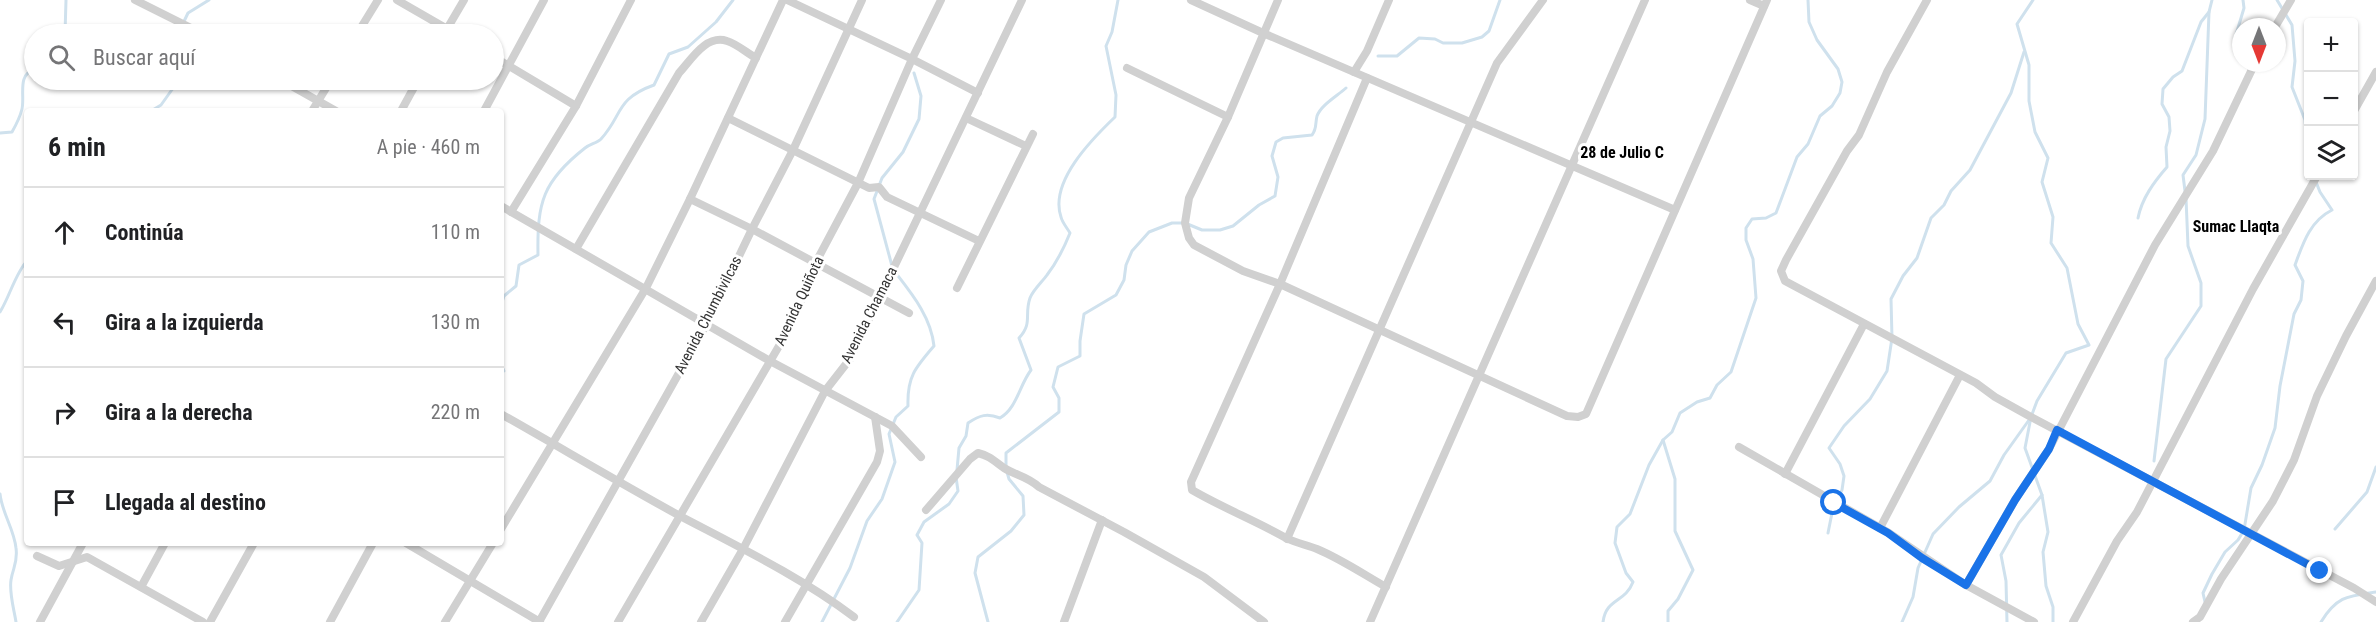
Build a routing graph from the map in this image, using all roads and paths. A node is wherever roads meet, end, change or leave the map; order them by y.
1 (135, 0) edge
2 (378, 0) edge
3 (397, 0) edge
4 (464, 0) edge
5 (544, 0) edge
6 (631, 0) edge
7 (785, 0) edge
8 (861, 0) edge
9 (941, 0) edge
10 (1022, 0) edge
11 (1191, 0) edge
12 (1278, 0) edge
13 (1389, 0) edge
14 (1543, 0) edge
15 (1645, 0) edge
16 (1750, 0) edge
17 (1927, 0) edge
18 (2291, 0) edge
19 (1765, 3) edge
20 (2280, 18) edge
21 (183, 24) edge
22 (363, 24) edge
23 (434, 24) edge
24 (450, 24) edge
25 (847, 28) junction
26 (1263, 33) junction
27 (756, 58) junction
28 (912, 59) junction
29 (504, 63) edge
30 (508, 66) junction
31 (1127, 68) dead end
32 (1354, 72) junction
33 (2251, 72) edge
34 (2376, 72) edge
35 (504, 74) edge
36 (1367, 78) junction
37 (299, 90) edge
38 (324, 90) edge
39 (412, 90) edge
40 (495, 90) edge
41 (978, 93) junction
42 (318, 101) junction
43 (2358, 104) edge
44 (576, 106) junction
45 (314, 108) edge
46 (331, 108) edge
47 (402, 108) edge
48 (486, 108) edge
49 (1228, 117) junction
50 (728, 118) junction
51 (966, 118) junction
52 (1470, 123) junction
53 (1033, 134) dead end
54 (1026, 146) junction
55 (793, 150) junction
56 (1572, 166) junction
57 (2315, 180) edge
58 (858, 183) junction
59 (690, 199) junction
60 (504, 208) edge
61 (1675, 210) junction
62 (511, 212) junction
63 (921, 213) junction
64 (752, 229) junction
65 (979, 241) junction
66 (576, 249) junction
67 (815, 264) junction
68 (2376, 281) edge
69 (1280, 284) junction
70 (646, 288) junction
71 (957, 288) dead end
72 (878, 298) junction
73 (909, 313) dead end
74 (1864, 324) junction
75 (706, 325) junction
76 (1378, 330) junction
77 (770, 361) junction
78 (1960, 375) junction
79 (1479, 376) junction
80 (825, 391) junction
81 (504, 416) edge
82 (875, 417) junction
83 (2057, 430) junction
84 (552, 444) junction
85 (1739, 447) dead end
86 (921, 457) dead end
87 (1785, 474) junction
88 (618, 481) junction
89 (2152, 483) junction
90 (926, 510) dead end
91 (679, 515) junction
92 (1102, 520) junction
93 (504, 524) edge
94 (1880, 528) junction
95 (2252, 535) junction
96 (1287, 539) junction
97 (81, 546) edge
98 (163, 546) edge
99 (252, 546) edge
100 (371, 546) edge
101 (411, 546) edge
102 (491, 546) edge
103 (743, 549) junction
104 (37, 556) dead end
105 (73, 562) junction
106 (470, 581) junction
107 (806, 585) junction
108 (1966, 585) junction
109 (141, 587) junction
110 (1386, 587) junction
111 (2376, 602) edge
112 (854, 617) dead end
113 (1260, 621) edge
114 (40, 622) edge
115 (203, 622) edge
116 (210, 622) edge
117 (330, 622) edge
118 (445, 622) edge
119 (539, 622) edge
120 (618, 622) edge
121 (701, 622) edge
122 (785, 622) edge
123 (1064, 622) edge
124 (1371, 622) edge
125 (2034, 622) edge
126 (2073, 622) edge
127 (2193, 622) edge

1 - 21 street
2 - 22 street
3 - 23 street
4 - 24 street
5 - 30 street
6 - 44 street
7 - 25 street
7 - 27 street
8 - 25 street, Avenida Chumbivilcas
9 - 28 street, Avenida Quiñota
10 - 41 street, Avenida Chamaca
11 - 26 street
12 - 26 street
13 - 32 street
14 - 52 street
15 - 56 street
16 - 19 street
17 - 74 street
18 - 20 street
19 - 61 street
25 - 28 street
25 - 55 street, Avenida Chumbivilcas
26 - 32 street
26 - 49 street
27 - 50 street
27 - 66 street
28 - 41 street
28 - 58 street, Avenida Quiñota
29 - 30 street
30 - 35 street
30 - 44 street
31 - 49 street
32 - 36 street
33 - 83 street
34 - 43 street
36 - 52 street
36 - 69 street
37 - 42 street
38 - 42 street
39 - 47 street
40 - 48 street
41 - 51 street, Avenida Chamaca
42 - 45 street
42 - 46 street
44 - 62 street
49 - 69 street
50 - 55 street
50 - 59 street
51 - 54 street
51 - 63 street, Avenida Chamaca
52 - 56 street
52 - 76 street
53 - 54 street
54 - 65 street
55 - 58 street
55 - 64 street, Avenida Chumbivilcas
56 - 61 street
56 - 79 street
57 - 89 street
58 - 63 street
58 - 67 street, Avenida Quiñota
59 - 64 street
59 - 70 street
60 - 62 street
61 - 79 street
62 - 66 street
63 - 65 street
63 - 72 street, Avenida Chamaca
64 - 67 street
64 - 75 street, Avenida Chumbivilcas
65 - 71 street
66 - 70 street
67 - 72 street
67 - 77 street, Avenida Quiñota
68 - 95 street
69 - 76 street
69 - 96 street
70 - 75 street
70 - 84 street
72 - 73 street
72 - 80 street, Avenida Chamaca
74 - 78 street
74 - 87 street
75 - 77 street
75 - 88 street, Avenida Chumbivilcas
76 - 79 street
76 - 96 street
77 - 80 street
77 - 91 street, Avenida Quiñota
78 - 83 street
78 - 94 street
79 - 110 street
80 - 82 street
80 - 103 street, Avenida Chamaca
81 - 84 street
82 - 86 street
82 - 107 street
83 - 89 street
83 - 108 street
84 - 88 street
84 - 93 street
85 - 87 street
87 - 94 street
88 - 91 street
88 - 119 street, Avenida Chumbivilcas
89 - 95 street
89 - 126 street
90 - 92 street
91 - 103 street
91 - 120 street, Avenida Quiñota
92 - 113 street
92 - 123 street
94 - 108 street
95 - 111 street
95 - 127 street
96 - 110 street
97 - 105 street
98 - 109 street
99 - 116 street
100 - 117 street
101 - 106 street
102 - 106 street
103 - 107 street
103 - 121 street, Avenida Chamaca
104 - 105 street
105 - 109 street
105 - 114 street
106 - 118 street
106 - 119 street
107 - 112 street
107 - 122 street
108 - 125 street
109 - 115 street
110 - 124 street

